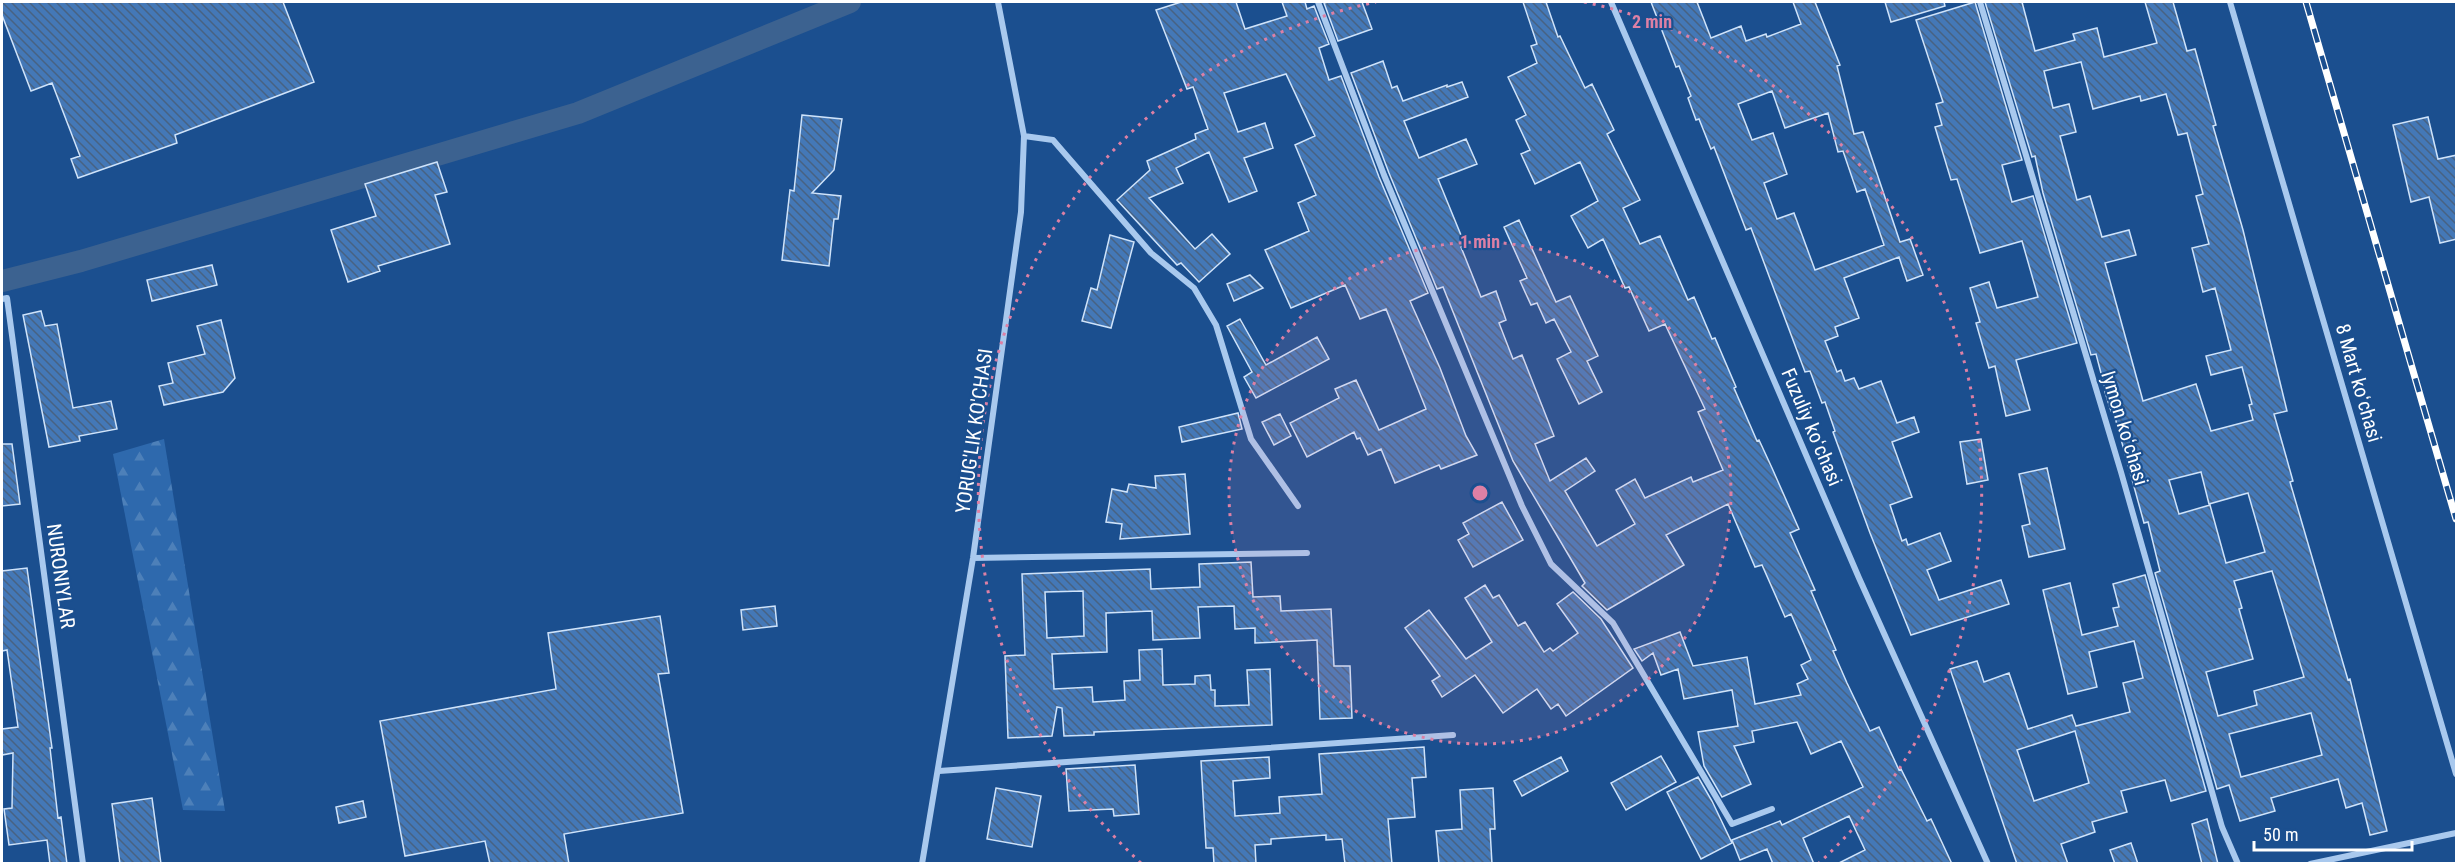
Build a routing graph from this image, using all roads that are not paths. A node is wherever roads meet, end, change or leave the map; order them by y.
1 (998, 2) edge
2 (1318, 2) edge
3 (1611, 2) edge
4 (1980, 2) edge
5 (2230, 2) edge
6 (1024, 136) junction
7 (2, 299) edge
8 (1298, 506) dead end
9 (1307, 553) dead end
10 (973, 558) junction
11 (1453, 735) dead end
12 (939, 771) junction
13 (2457, 774) edge
14 (1772, 809) dead end
15 (2457, 833) edge
16 (83, 864) edge
17 (922, 864) edge
18 (1988, 864) edge
19 (2238, 864) edge
20 (2310, 864) edge

1 - 6 street, YORUG'LIK KO'CHASI
2 - 14 street
3 - 18 street, Fuzuliy koʻchasi
4 - 19 street, Iymon koʻchasi
5 - 13 street, 8 Mart koʻchasi
6 - 8 street
6 - 10 street, YORUG'LIK KO'CHASI
7 - 16 street, NURONIYLAR
9 - 10 street
10 - 12 street, YORUG'LIK KO'CHASI
11 - 12 street
12 - 17 street, YORUG'LIK KO'CHASI
15 - 20 street

